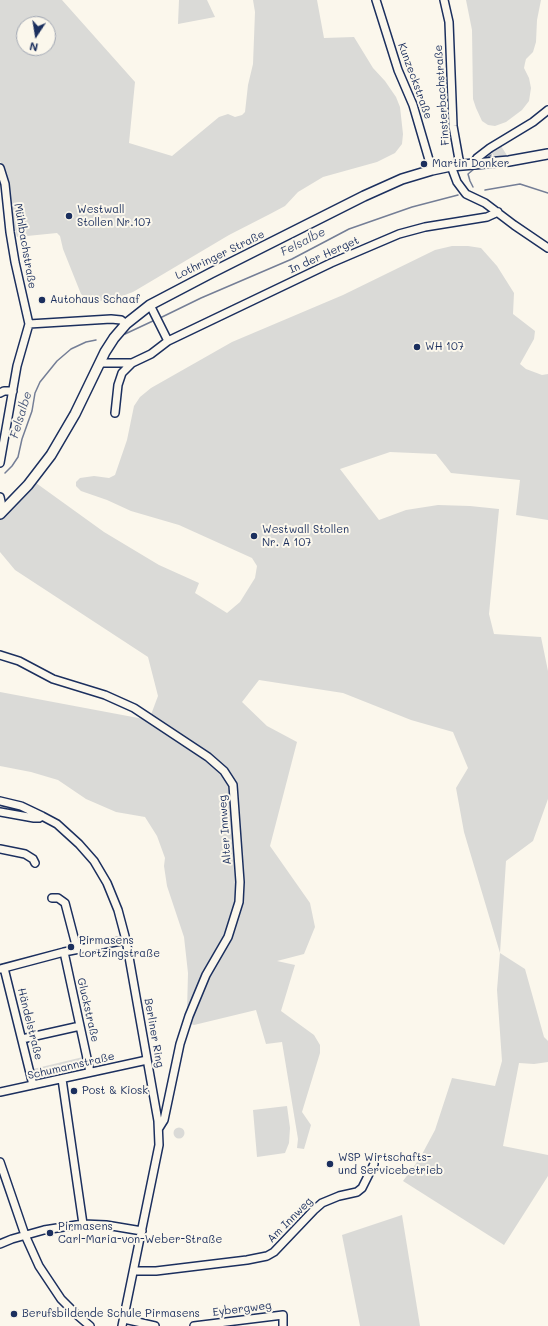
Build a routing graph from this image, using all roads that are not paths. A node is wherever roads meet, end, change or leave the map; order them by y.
1 (376, 0) edge
2 (444, 0) edge
3 (548, 110) edge
4 (548, 154) edge
5 (473, 164) junction
6 (456, 165) junction
7 (0, 168) edge
8 (432, 170) junction
9 (498, 212) junction
10 (548, 248) edge
11 (150, 305) junction
12 (29, 324) junction
13 (126, 324) junction
14 (168, 341) junction
15 (100, 363) junction
16 (132, 363) junction
17 (13, 391) junction
18 (0, 393) edge
19 (115, 413) dead end
20 (0, 463) edge
21 (0, 497) edge
22 (2, 512) edge
23 (0, 655) edge
24 (0, 801) edge
25 (0, 812) edge
26 (42, 816) junction
27 (0, 849) edge
28 (35, 863) dead end
29 (52, 898) dead end
30 (126, 940) junction
31 (77, 949) junction
32 (64, 952) junction
33 (2, 969) edge
34 (80, 1026) junction
35 (22, 1039) junction
36 (147, 1060) junction
37 (90, 1072) junction
38 (62, 1079) junction
39 (34, 1085) junction
40 (0, 1092) edge
41 (159, 1128) junction
42 (0, 1162) edge
43 (374, 1164) dead end
44 (83, 1224) junction
45 (142, 1231) junction
46 (25, 1235) junction
47 (0, 1244) edge
48 (134, 1271) junction
49 (123, 1323) edge
50 (90, 1326) edge
51 (155, 1326) edge
52 (194, 1326) edge
53 (283, 1326) edge

1 - 8 street, Kunzeckstraße
2 - 6 street, Finsterbachstraße
3 - 5 street
4 - 5 main road, Lothringer Straße
5 - 6 main road, Lothringer Straße
6 - 8 main road, Lothringer Straße
6 - 9 street, Finsterbachstraße
7 - 12 street, Mühlbachstraße
8 - 11 main road, Lothringer Straße
9 - 10 street, Finsterbachstraße
9 - 14 street, In der Herget
11 - 13 main road, Lothringer Straße
11 - 14 street
12 - 13 street
12 - 17 street
13 - 15 main road, Lothringer Straße
14 - 16 street, In der Herget
15 - 16 street, In der Herget
15 - 22 main road, Lothringer Straße
16 - 19 street, In der Herget
17 - 18 street
17 - 20 street
21 - 22 street
23 - 41 street, Alter Innweg
24 - 26 street, Berliner Ring
25 - 26 street
26 - 30 street, Berliner Ring
27 - 28 street
29 - 31 street
30 - 31 street
30 - 36 street, Berliner Ring
31 - 32 street
32 - 33 street
32 - 34 street, Gluckstraße
33 - 35 street, Händelstraße
34 - 35 street
34 - 37 street, Gluckstraße
35 - 39 street, Händelstraße
36 - 37 street, Schumannstraße
36 - 41 street, Berliner Ring
37 - 38 street, Schumannstraße
38 - 39 street, Schumannstraße
38 - 44 street
39 - 40 street, Schumannstraße
41 - 45 street, Berliner Ring
42 - 46 street
43 - 48 street, Am Innweg
44 - 45 street
44 - 46 street
45 - 48 street, Berliner Ring
46 - 47 street
46 - 50 street
48 - 49 street, Berliner Ring
49 - 51 street
52 - 53 street, Eybergweg

